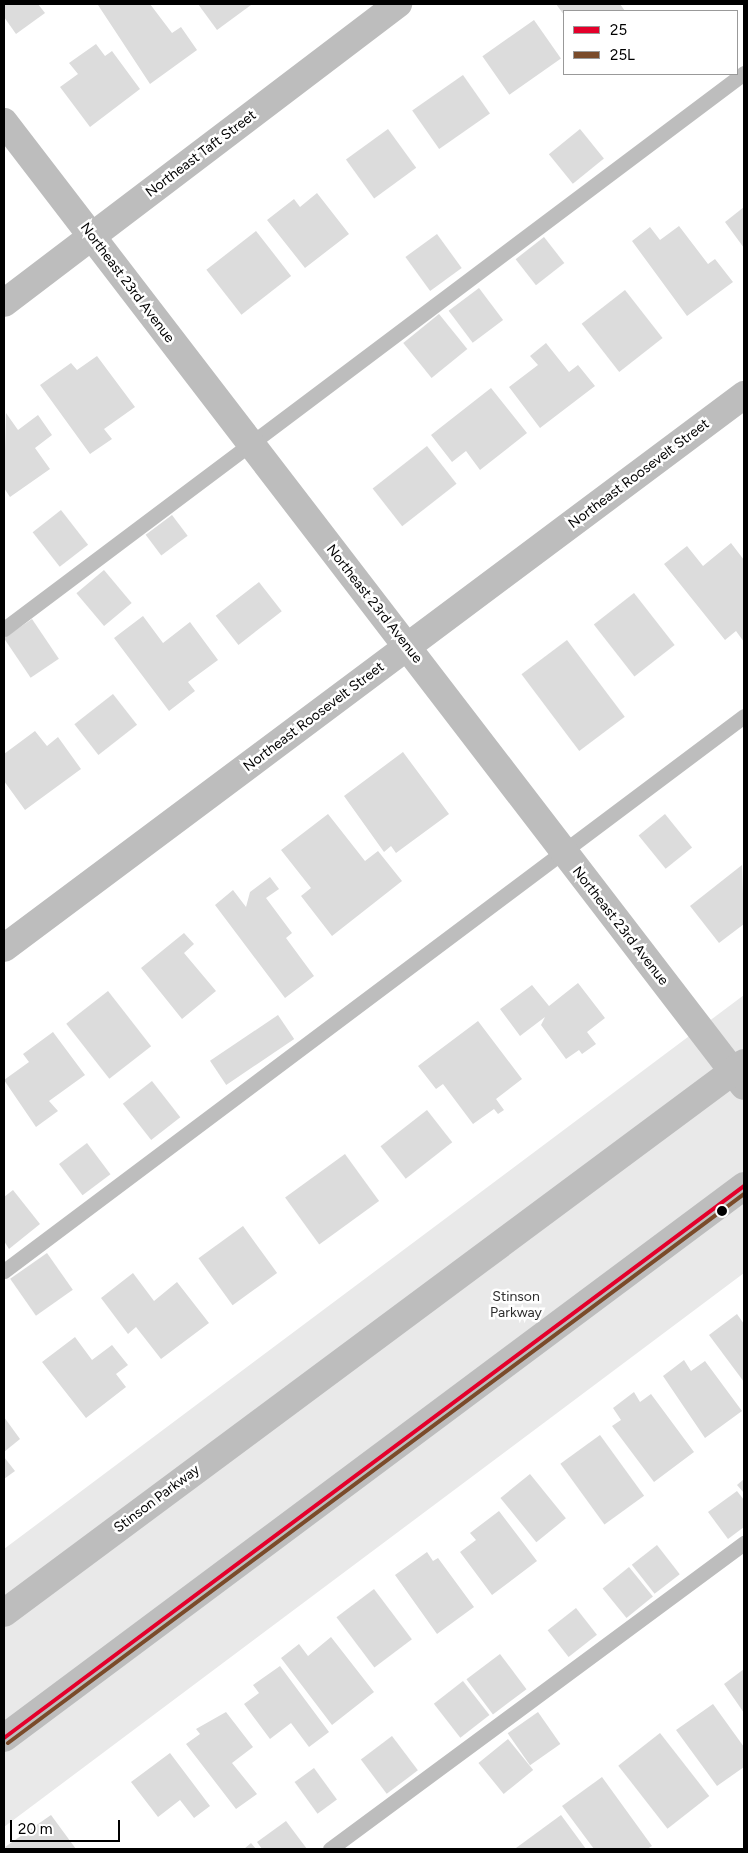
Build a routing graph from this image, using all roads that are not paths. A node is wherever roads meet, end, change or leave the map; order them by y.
1 (398, 4) edge
2 (744, 73) edge
3 (4, 122) edge
4 (92, 237) junction
5 (4, 303) edge
6 (744, 395) edge
7 (250, 445) junction
8 (4, 629) edge
9 (408, 647) junction
10 (744, 716) edge
11 (561, 852) junction
12 (4, 948) edge
13 (740, 1074) edge
14 (744, 1186) edge
15 (4, 1271) edge
16 (744, 1543) edge
17 (4, 1613) edge
18 (4, 1738) edge
19 (330, 1849) edge

1 - 4 street, Northeast Taft Street
2 - 7 lane
3 - 4 street, Northeast 23rd Avenue
4 - 5 street, Northeast Taft Street
4 - 7 street, Northeast 23rd Avenue
6 - 9 street, Northeast Roosevelt Street
7 - 8 lane
7 - 9 street, Northeast 23rd Avenue
9 - 11 street, Northeast 23rd Avenue
9 - 12 street, Northeast Roosevelt Street
10 - 11 lane
11 - 13 street, Northeast 23rd Avenue
11 - 15 lane
13 - 17 street, Stinson Parkway
14 - 18 street
16 - 19 lane

